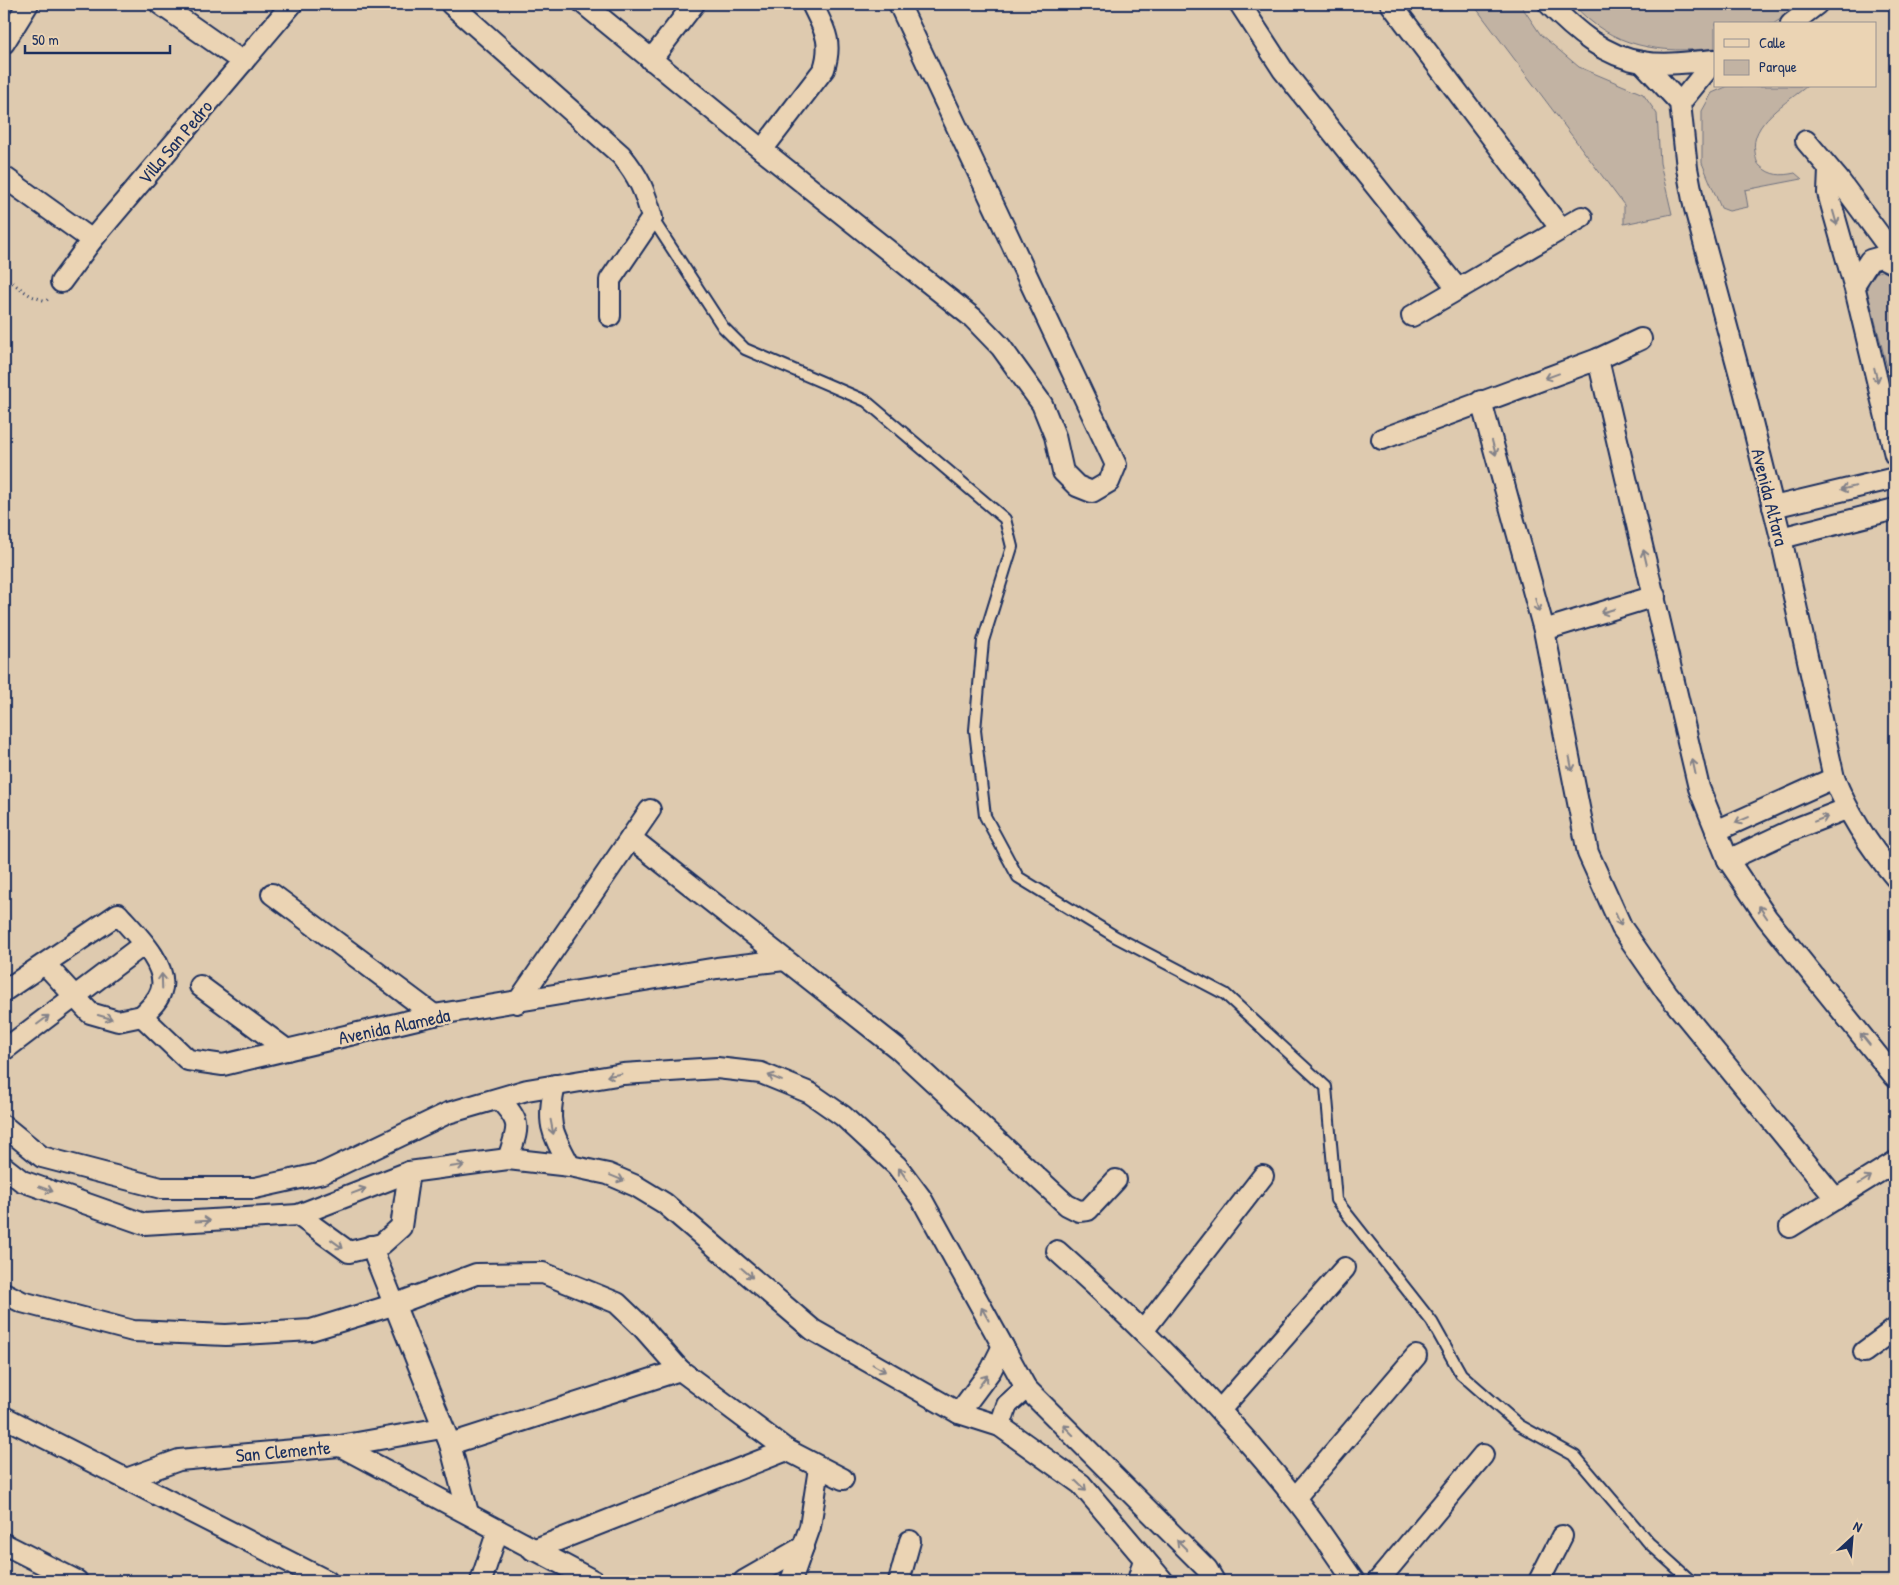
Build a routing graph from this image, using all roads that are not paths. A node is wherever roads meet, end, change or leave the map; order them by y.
1 (28, 4) edge
2 (160, 4) edge
3 (292, 4) edge
4 (450, 4) edge
5 (584, 4) edge
6 (694, 4) edge
7 (812, 4) edge
8 (899, 4) edge
9 (1240, 4) edge
10 (1391, 4) edge
11 (1549, 4) edge
12 (1817, 4) edge
13 (1794, 22) edge
14 (4, 43) edge
15 (651, 60) junction
16 (1714, 60) edge
17 (1714, 61) edge
18 (243, 62) junction
19 (1642, 62) junction
20 (1680, 103) junction
21 (1806, 141) dead end
22 (762, 150) junction
23 (1828, 170) junction
24 (4, 177) edge
25 (1582, 216) dead end
26 (652, 218) junction
27 (1561, 229) junction
28 (92, 240) junction
29 (1895, 256) edge
30 (1895, 264) edge
31 (61, 282) dead end
32 (1854, 285) junction
33 (1457, 288) junction
34 (610, 316) dead end
35 (1412, 316) dead end
36 (1641, 339) dead end
37 (1598, 359) junction
38 (1481, 402) junction
39 (1382, 440) dead end
40 (1895, 455) edge
41 (1895, 478) edge
42 (1825, 494) junction
43 (1773, 507) junction
44 (1895, 509) edge
45 (1834, 524) junction
46 (1781, 538) junction
47 (1655, 596) junction
48 (1544, 630) junction
49 (1834, 778) junction
50 (1777, 805) junction
51 (1846, 809) junction
52 (650, 810) dead end
53 (1792, 830) junction
54 (1716, 831) junction
55 (631, 838) junction
56 (1728, 860) junction
57 (1895, 877) edge
58 (272, 894) dead end
59 (144, 944) junction
60 (784, 960) junction
61 (45, 964) junction
62 (200, 986) dead end
63 (4, 991) edge
64 (74, 997) junction
65 (517, 1003) junction
66 (434, 1015) junction
67 (142, 1016) junction
68 (4, 1050) edge
69 (287, 1050) junction
70 (1895, 1077) edge
71 (555, 1085) junction
72 (499, 1099) junction
73 (4, 1126) edge
74 (508, 1159) junction
75 (1895, 1162) edge
76 (570, 1166) junction
77 (4, 1167) edge
78 (409, 1172) junction
79 (1263, 1176) dead end
80 (1116, 1180) dead end
81 (1836, 1199) junction
82 (298, 1215) junction
83 (1790, 1227) dead end
84 (371, 1246) junction
85 (1057, 1251) dead end
86 (1345, 1268) dead end
87 (4, 1293) edge
88 (396, 1304) junction
89 (1895, 1329) edge
90 (1143, 1331) junction
91 (1003, 1346) junction
92 (1864, 1352) dead end
93 (1416, 1356) dead end
94 (680, 1370) junction
95 (1026, 1388) junction
96 (1220, 1410) junction
97 (958, 1413) junction
98 (4, 1417) edge
99 (1000, 1426) junction
100 (446, 1436) junction
101 (340, 1446) junction
102 (787, 1450) junction
103 (1483, 1455) dead end
104 (819, 1468) junction
105 (126, 1479) junction
106 (843, 1479) dead end
107 (1295, 1498) junction
108 (468, 1513) junction
109 (498, 1530) junction
110 (1562, 1536) dead end
111 (910, 1541) dead end
112 (4, 1544) edge
113 (803, 1547) junction
114 (533, 1550) junction
115 (1144, 1559) junction
116 (77, 1581) edge
117 (327, 1581) edge
118 (482, 1581) edge
119 (594, 1581) edge
120 (744, 1581) edge
121 (791, 1581) edge
122 (898, 1581) edge
123 (1138, 1581) edge
124 (1163, 1581) edge
125 (1214, 1581) edge
126 (1354, 1581) edge
127 (1378, 1581) edge
128 (1539, 1581) edge
129 (1691, 1581) edge

1 - 14 street
2 - 18 street
3 - 18 street, Villa San Pedro
4 - 26 street
5 - 15 street
6 - 15 street
7 - 22 street
8 - 22 street
9 - 33 street
10 - 27 street
11 - 19 street
12 - 13 street
15 - 22 street
16 - 19 street
17 - 20 street
18 - 28 street, Villa San Pedro
19 - 20 street
20 - 43 street, Avenida Altara
21 - 23 street
23 - 29 street
23 -> 32 street
24 - 28 street
25 - 27 street
26 - 34 street
26 - 129 lane
27 - 33 street
28 - 31 street, Villa San Pedro
30 - 32 street
32 -> 40 street
33 - 35 street
36 - 37 street
37 -> 38 street
47 -> 37 street
38 - 39 street
38 -> 48 street
41 -> 42 street
42 - 43 street
42 - 45 street
43 - 46 street, Avenida Altara
44 - 45 street
45 - 46 street
46 - 49 street, Avenida Altara
47 -> 48 street
54 -> 47 street
48 -> 81 street
49 - 50 street
49 - 51 street, Avenida Altara
50 - 53 street
50 -> 54 street
53 -> 51 street
51 - 57 street, Avenida Altara
52 - 55 street
53 - 56 street
54 - 56 street
55 - 60 street
55 - 65 street
70 -> 56 street
58 - 66 street
59 - 61 street
59 - 64 street
67 -> 59 street
60 - 65 street, Avenida Alameda
60 - 80 street
61 - 63 street
61 - 64 street
62 - 69 street
64 -> 67 street
68 -> 64 street
65 - 66 street, Avenida Alameda
66 - 69 street, Avenida Alameda
67 - 69 street, Avenida Alameda
71 - 72 street
71 -> 76 street
91 -> 71 street
72 - 73 street
72 - 74 street
74 - 76 street
78 -> 74 street
81 -> 75 street
76 -> 97 street
77 -> 82 street
82 -> 78 street
78 - 84 street
79 - 90 street
81 - 83 street
82 -> 84 street
84 - 88 street
85 - 90 street
86 - 96 street
87 - 88 street
88 - 94 street
88 - 100 street
89 - 92 street
90 - 96 street
91 - 95 street
97 -> 91 street
93 - 107 street
94 - 100 street, San Clemente
94 - 102 street
95 - 99 street
125 -> 95 street
96 - 107 street
97 - 99 street
98 - 105 street
99 -> 115 street
100 - 101 street, San Clemente
100 - 108 street
101 - 105 street, San Clemente
101 - 108 street
102 - 104 street
102 - 114 street
103 - 127 street
104 - 106 street
104 - 113 street
105 - 117 street
107 - 126 street
108 - 109 street
109 - 114 street
109 - 118 street
110 - 128 street
111 - 122 street
112 - 116 street
113 - 120 street
113 - 121 street
114 - 119 street
115 - 123 street
115 - 124 street

